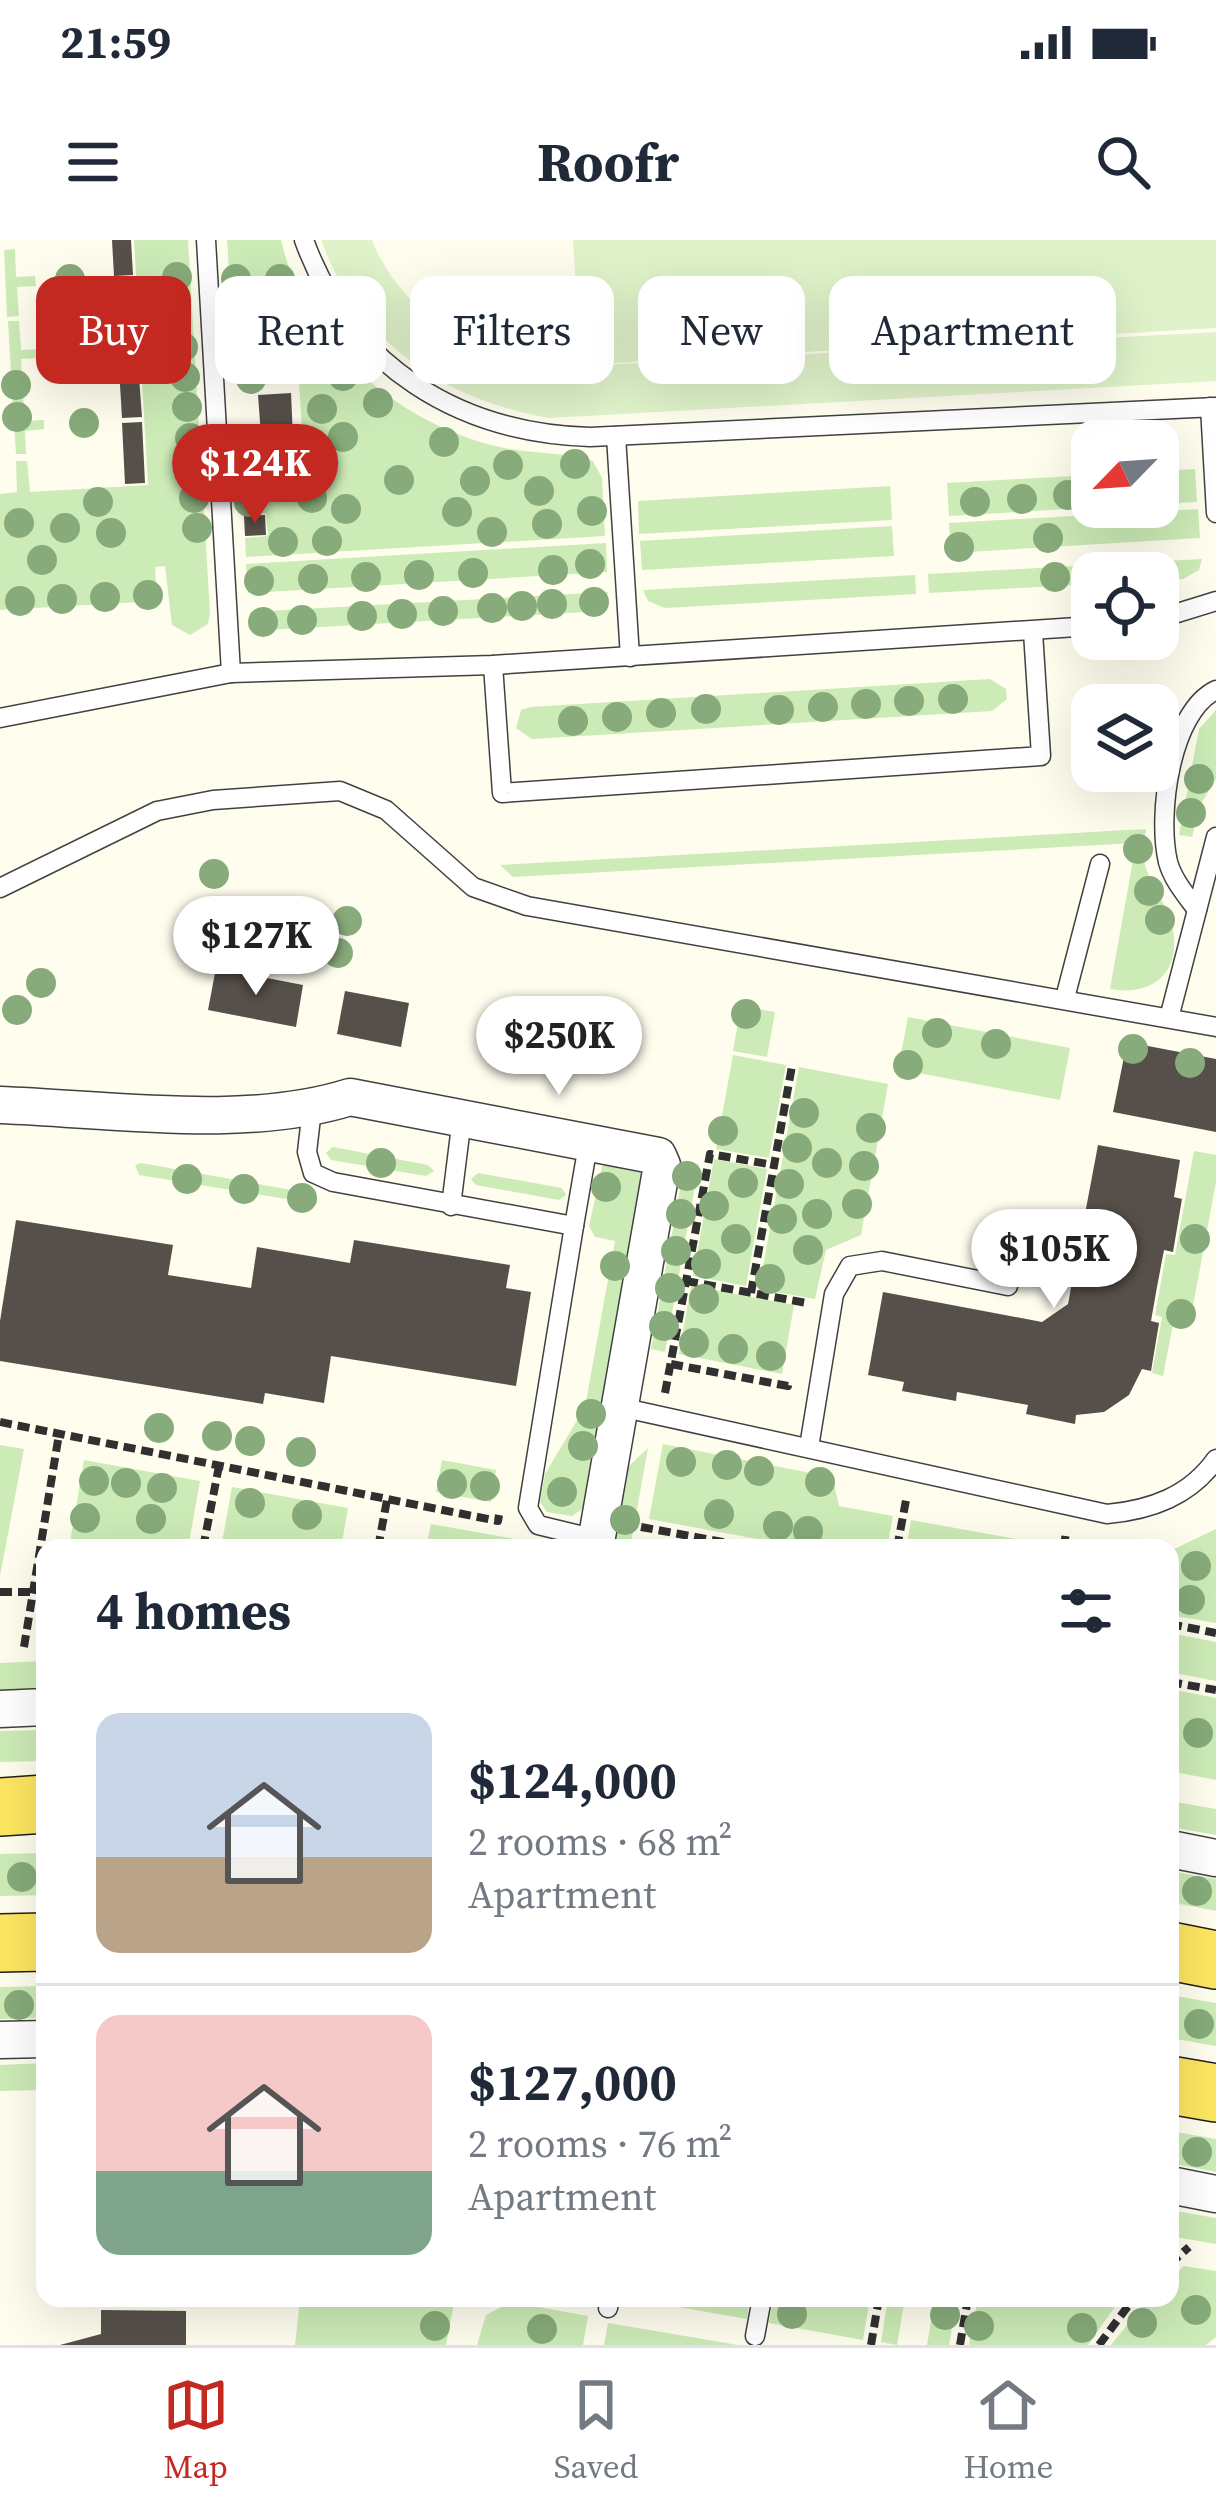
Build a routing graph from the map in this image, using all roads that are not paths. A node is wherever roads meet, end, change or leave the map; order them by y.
1 (206, 240) edge
2 (304, 240) edge
3 (1213, 407) edge
4 (616, 436) junction
5 (1216, 513) edge
6 (1216, 602) edge
7 (1179, 613) edge
8 (1071, 628) edge
9 (1033, 632) junction
10 (630, 658) junction
11 (493, 665) junction
12 (231, 673) junction
13 (1216, 690) edge
14 (0, 718) edge
15 (1216, 837) edge
16 (1100, 864) dead end
17 (0, 888) edge
18 (1197, 910) junction
19 (1065, 998) junction
20 (1169, 1018) junction
21 (1216, 1027) edge
22 (0, 1105) edge
23 (312, 1109) junction
24 (463, 1118) junction
25 (590, 1139) junction
26 (451, 1206) junction
27 (574, 1226) junction
28 (1008, 1286) dead end
29 (620, 1406) junction
30 (809, 1447) junction
31 (1216, 1459) edge
32 (582, 1539) edge
33 (596, 1539) edge
34 (36, 1707) edge
35 (0, 1709) edge
36 (36, 1805) edge
37 (0, 1807) edge
38 (1179, 1852) edge
39 (1216, 1858) edge
40 (36, 1942) edge
41 (0, 1943) edge
42 (1179, 1953) edge
43 (1216, 1960) edge
44 (36, 2039) edge
45 (0, 2040) edge
46 (1179, 2087) edge
47 (1216, 2093) edge
48 (1179, 2188) edge
49 (1216, 2194) edge
50 (760, 2307) edge
51 (755, 2336) dead end

1 - 12 lane
2 - 4 lane
3 - 4 lane
3 - 5 lane
4 - 10 lane
6 - 7 lane
8 - 9 lane
9 - 10 lane
9 - 11 lane
10 - 11 lane
11 - 12 lane
12 - 14 lane
13 - 18 lane
15 - 18 lane
16 - 19 lane
17 - 19 lane
18 - 20 lane
19 - 20 lane
20 - 21 lane
22 - 23 street
23 - 24 street
23 - 26 lane
24 - 25 street
24 - 26 lane
25 - 27 lane
25 - 29 street
26 - 27 lane
27 - 32 lane
28 - 30 lane
29 - 30 lane
29 - 33 street
30 - 31 lane
34 - 35 street
36 - 37 main road
38 - 39 street
40 - 41 main road
42 - 43 main road
44 - 45 street
46 - 47 main road
48 - 49 street
50 - 51 lane

